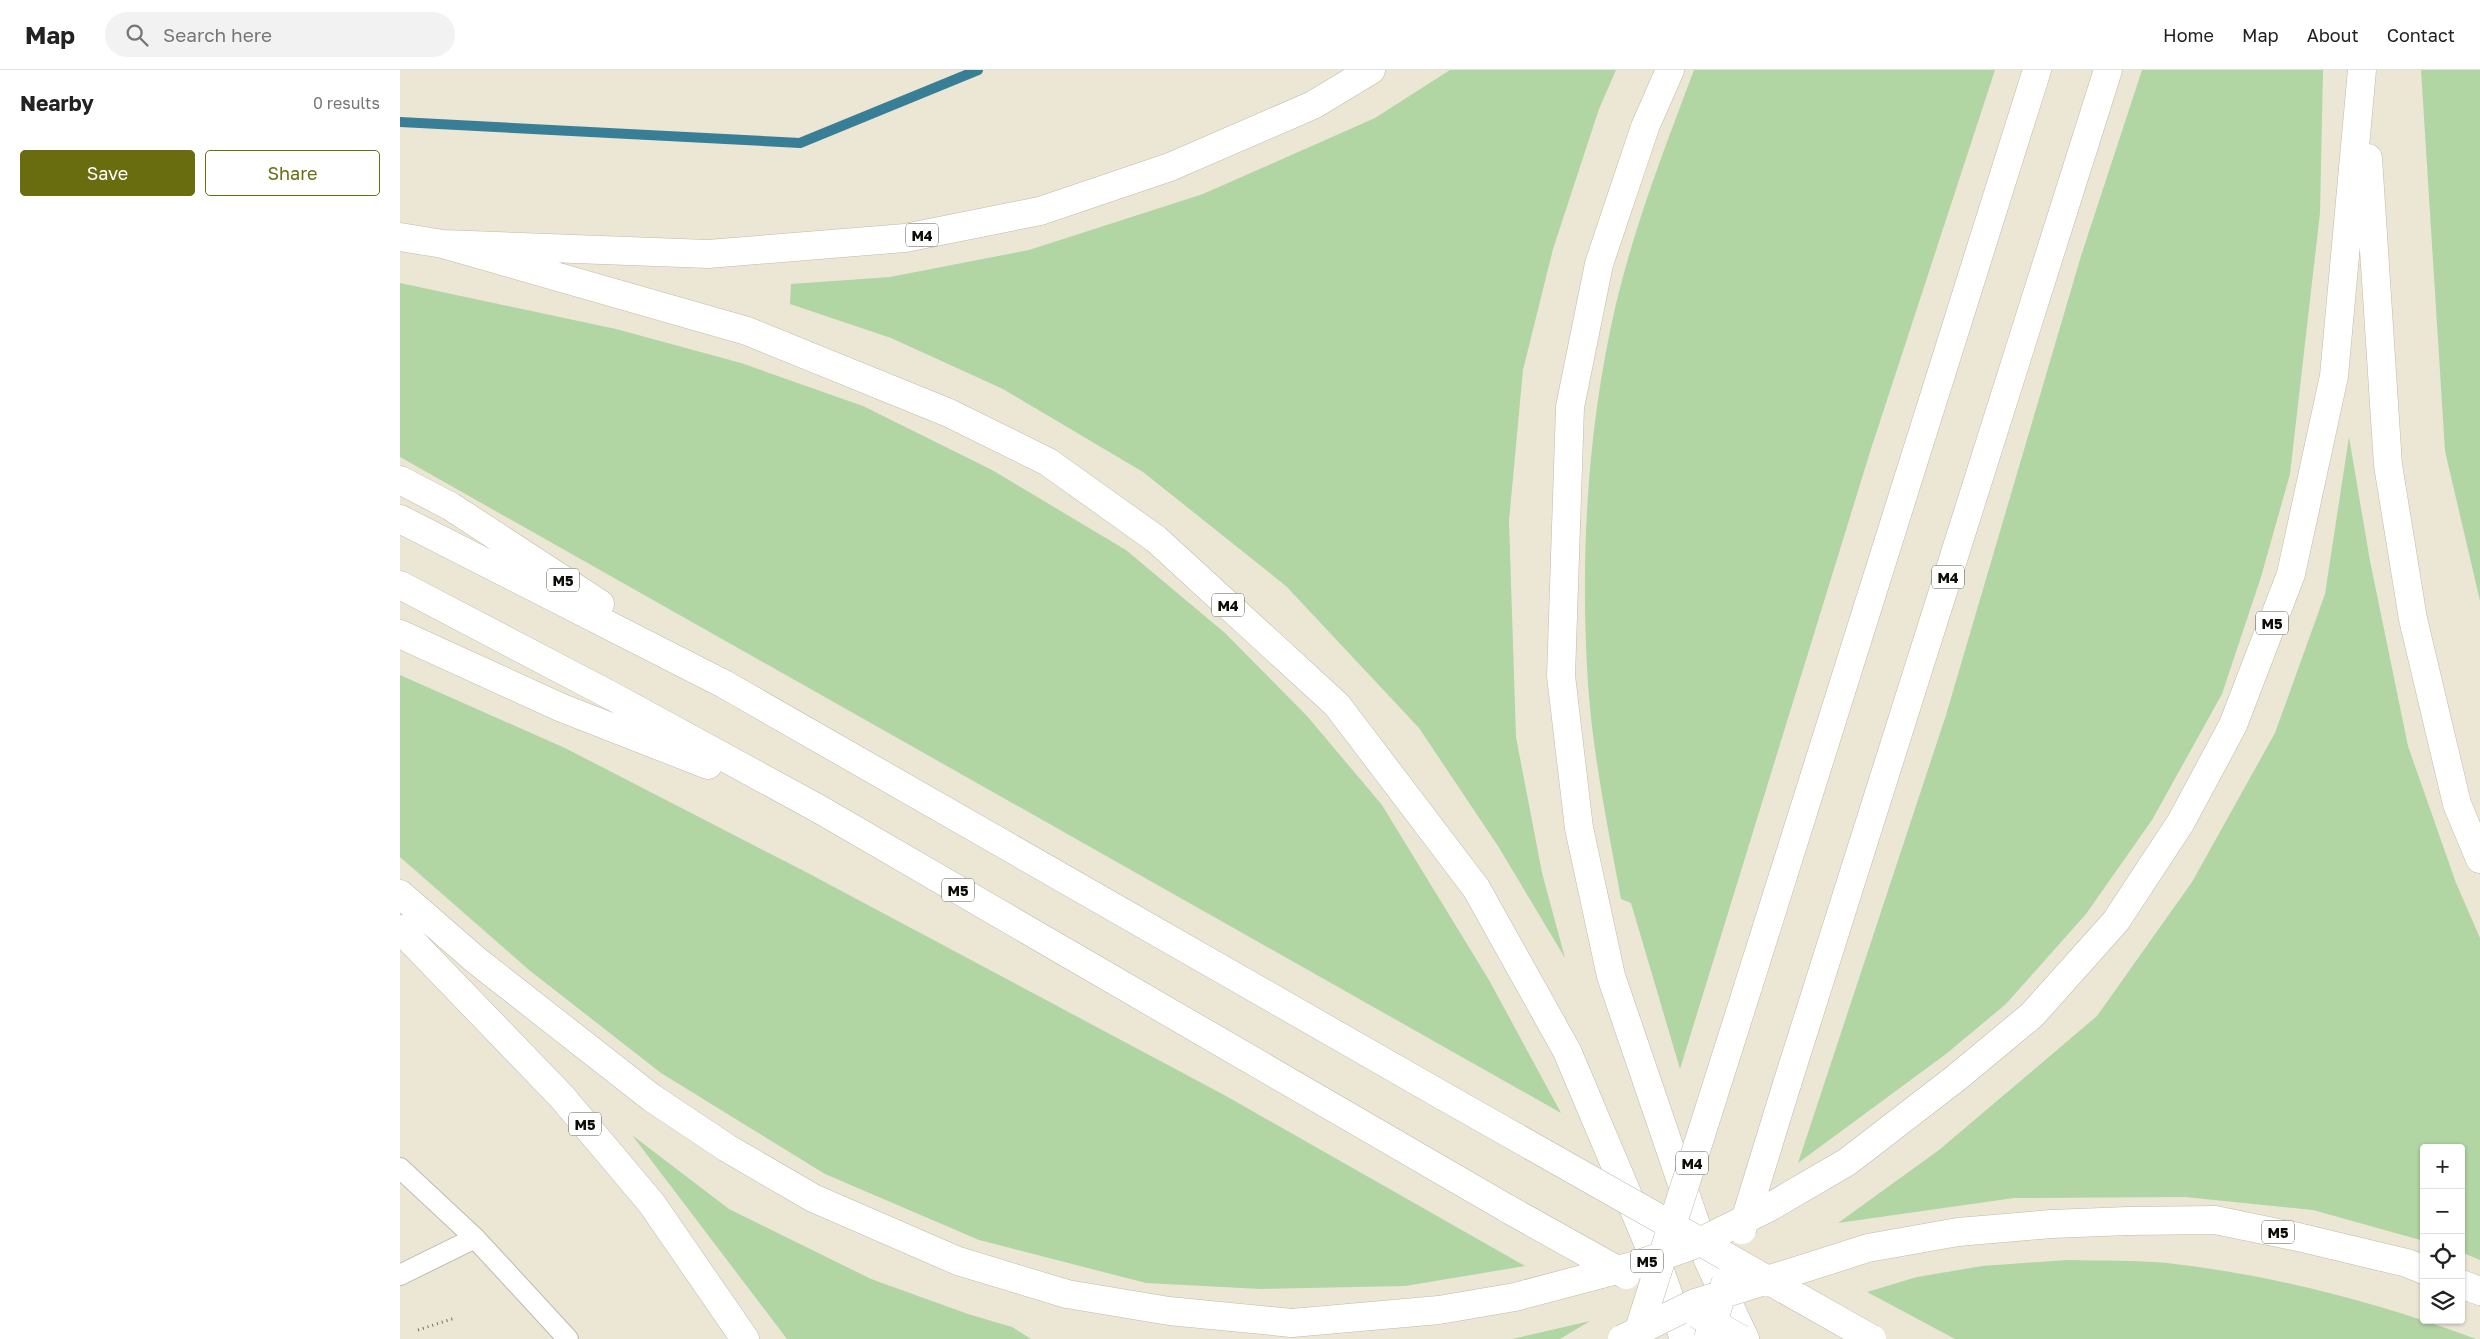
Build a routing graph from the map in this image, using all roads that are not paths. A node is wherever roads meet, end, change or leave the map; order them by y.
1 (1371, 70) edge
2 (1670, 70) edge
3 (2037, 70) edge
4 (2108, 70) edge
5 (2362, 70) edge
6 (400, 238) edge
7 (443, 244) junction
8 (400, 480) edge
9 (400, 519) edge
10 (400, 586) edge
11 (400, 634) edge
12 (724, 684) junction
13 (819, 809) junction
14 (2480, 859) edge
15 (400, 894) edge
16 (400, 929) edge
17 (400, 1168) edge
18 (475, 1238) junction
19 (2420, 1268) edge
20 (400, 1275) edge
21 (2465, 1285) edge
22 (2480, 1291) edge
23 (568, 1339) edge
24 (745, 1339) edge
25 (1622, 1339) edge
26 (1636, 1339) edge
27 (1684, 1339) edge
28 (1708, 1339) edge
29 (1741, 1339) edge
30 (1745, 1339) edge
31 (1872, 1339) edge

1 - 7 highway, M4
2 - 30 highway, M4
3 - 26 highway, M4, bridge
4 - 28 highway, M4, bridge
5 - 14 highway, M5
5 - 15 highway, M5, bridge
6 - 7 highway, M4
7 - 27 highway, M4
8 - 12 highway, M5
9 - 12 highway, M5
10 - 13 highway, M5
11 - 13 highway, M5
12 - 31 highway, M5, bridge
13 - 29 highway, M5, bridge
16 - 24 highway, M5
17 - 18 lane
18 - 20 lane
18 - 23 lane
19 - 25 highway, M5, bridge
21 - 22 highway

